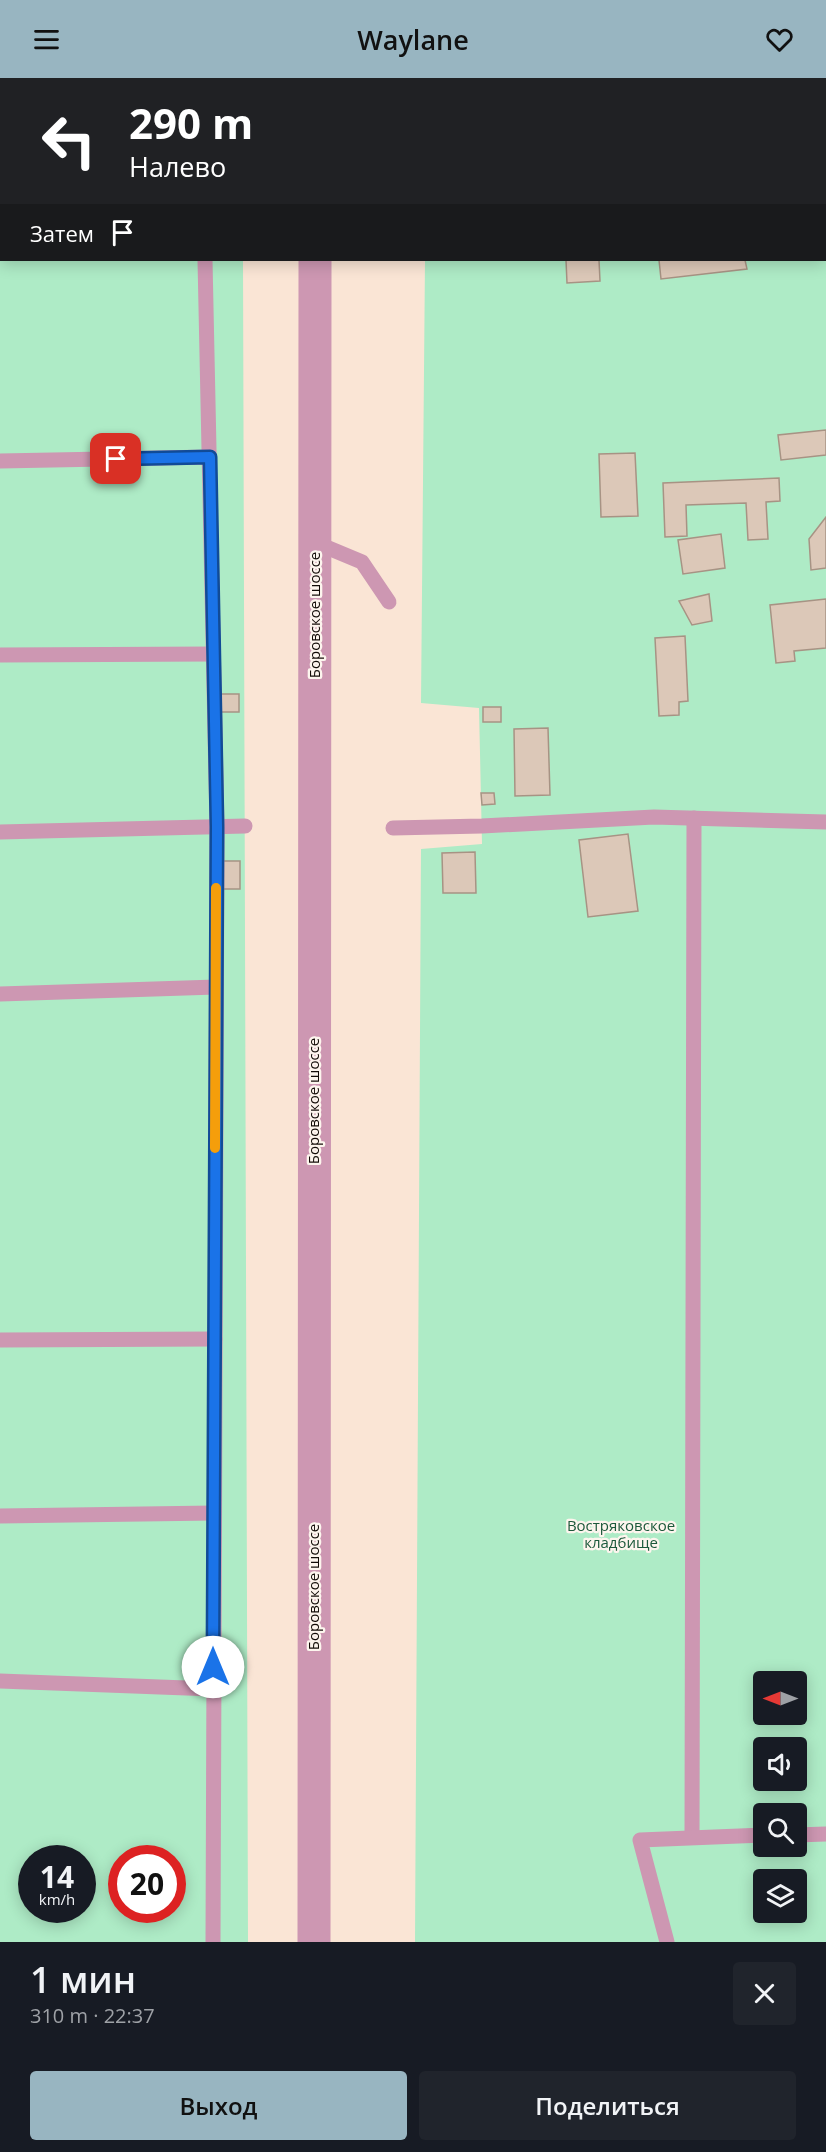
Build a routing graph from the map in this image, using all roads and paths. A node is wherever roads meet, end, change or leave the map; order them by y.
1 (206, 261) edge
2 (315, 261) edge
3 (210, 457) junction
4 (0, 461) edge
5 (314, 542) junction
6 (389, 602) dead end
7 (213, 654) junction
8 (0, 655) edge
9 (694, 818) junction
10 (826, 822) edge
11 (245, 826) dead end
12 (217, 827) junction
13 (393, 828) dead end
14 (0, 832) edge
15 (216, 987) junction
16 (0, 994) edge
17 (215, 1339) junction
18 (0, 1340) edge
19 (214, 1513) junction
20 (0, 1516) edge
21 (0, 1681) edge
22 (213, 1689) junction
23 (807, 1834) edge
24 (826, 1834) edge
25 (753, 1835) edge
26 (692, 1837) junction
27 (213, 1942) edge
28 (314, 1942) edge
29 (667, 1942) edge

1 - 3 lane
2 - 5 street, Боровское шоссе
3 - 4 lane
3 - 7 lane
5 - 6 lane
5 - 28 street, Боровское шоссе
7 - 8 lane
7 - 12 lane
9 - 10 lane
9 - 13 lane
9 - 26 lane
11 - 12 lane
12 - 14 lane
12 - 15 lane
15 - 16 lane
15 - 17 lane
17 - 18 lane
17 - 19 lane
19 - 20 lane
19 - 22 lane
21 - 22 lane
22 - 27 lane
23 - 24 lane
25 - 26 lane
26 - 29 lane

